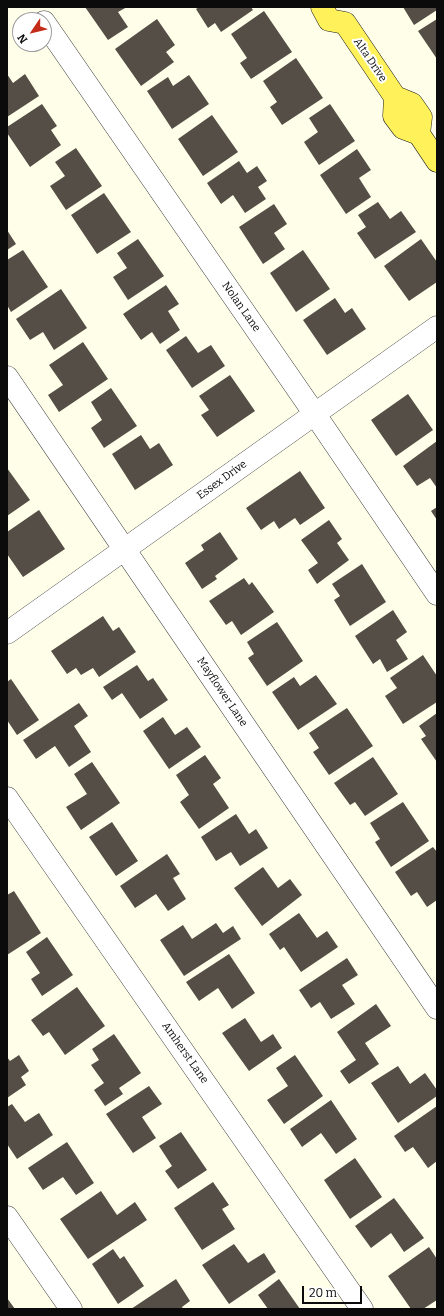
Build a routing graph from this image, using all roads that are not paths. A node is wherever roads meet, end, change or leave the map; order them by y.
1 (322, 7) edge
2 (346, 15) edge
3 (52, 34) edge
4 (437, 160) edge
5 (437, 327) edge
6 (7, 377) edge
7 (314, 413) junction
8 (125, 549) junction
9 (437, 594) edge
10 (7, 634) edge
11 (7, 798) edge
12 (437, 1008) edge
13 (7, 1218) edge
14 (71, 1309) edge
15 (362, 1309) edge

1 - 2 main road, Alta Drive
2 - 4 main road, Alta Drive
3 - 7 street, Nolan Lane
5 - 7 street, Essex Drive
6 - 8 street, Mayflower Lane
7 - 8 street, Essex Drive
7 - 9 street, Nolan Lane
8 - 10 street, Essex Drive
8 - 12 street, Mayflower Lane
11 - 15 street, Amherst Lane
13 - 14 street

